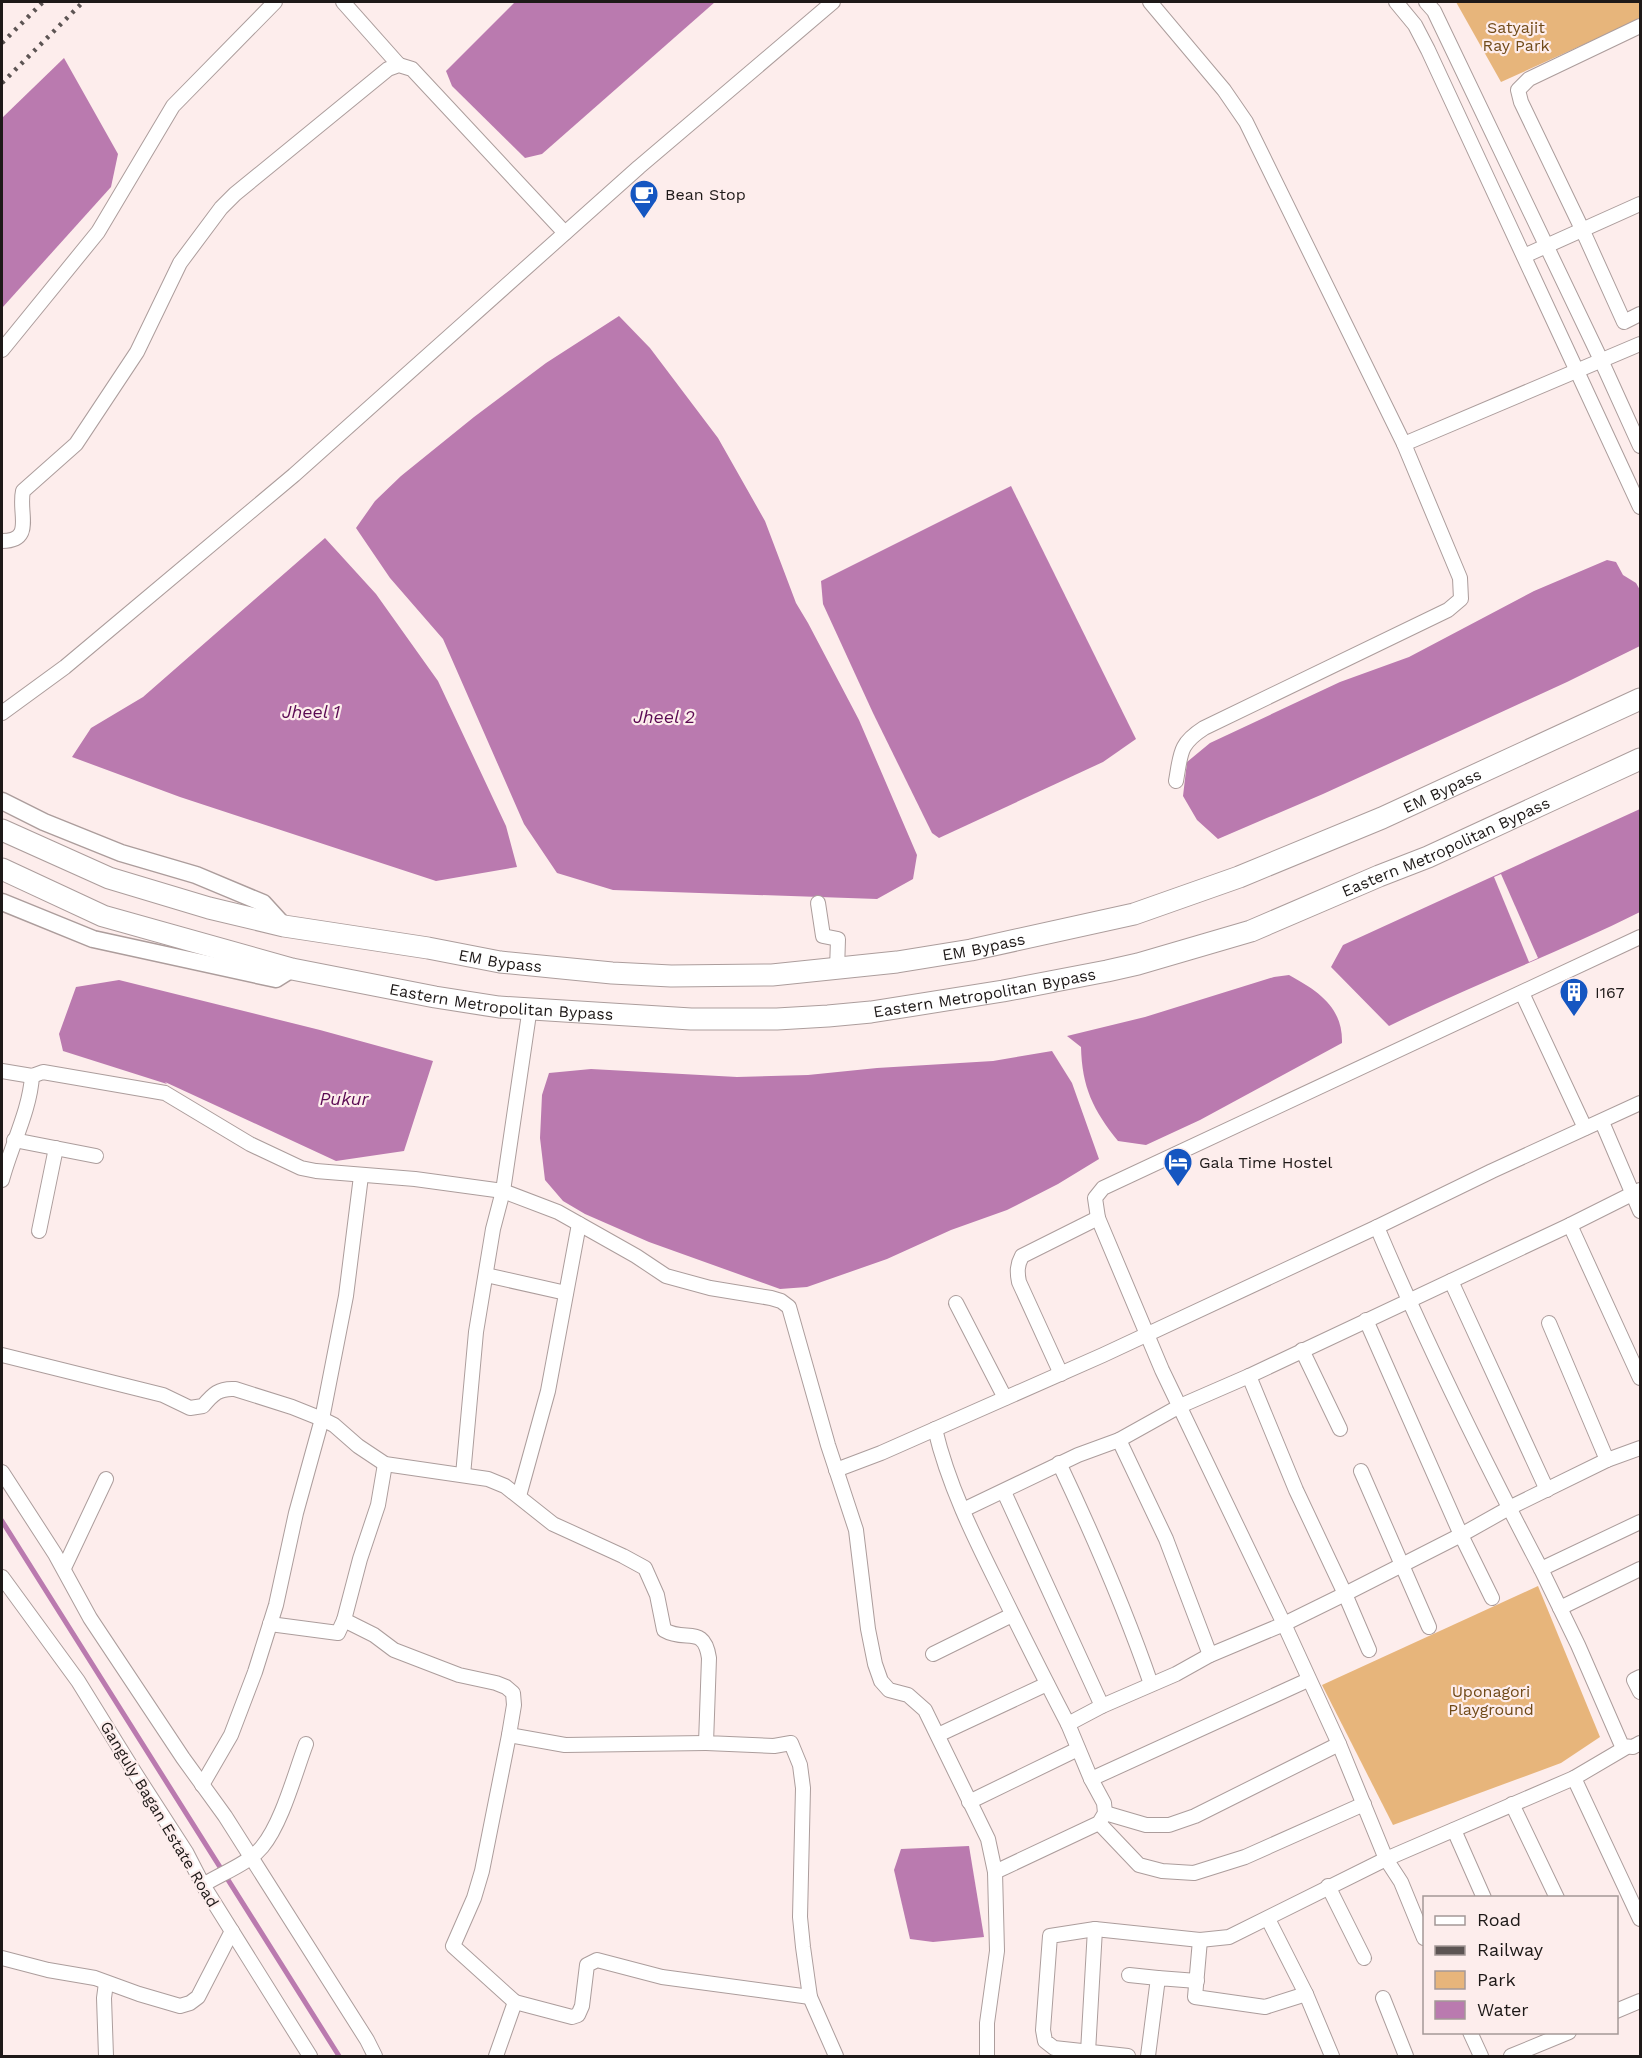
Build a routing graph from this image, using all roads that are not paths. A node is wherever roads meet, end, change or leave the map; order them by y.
1 (275, 2) edge
2 (343, 2) edge
3 (833, 2) edge
4 (1150, 2) edge
5 (1396, 2) edge
6 (1426, 2) edge
7 (1641, 26) edge
8 (399, 65) junction
9 (1472, 94) junction
10 (1453, 102) junction
11 (1641, 204) edge
12 (1582, 229) junction
13 (565, 232) junction
14 (1545, 246) junction
15 (1524, 256) junction
16 (1641, 314) edge
17 (1641, 344) edge
18 (2, 350) edge
19 (1601, 360) junction
20 (1576, 370) junction
21 (1404, 444) junction
22 (1641, 446) edge
23 (1639, 500) edge
24 (2, 541) edge
25 (1641, 699) edge
26 (2, 713) edge
27 (1641, 759) edge
28 (1176, 781) dead end
29 (2, 801) edge
30 (2, 830) edge
31 (2, 869) edge
32 (2, 902) edge
33 (818, 903) dead end
34 (284, 926) junction
35 (1641, 937) edge
36 (292, 969) junction
37 (837, 969) junction
38 (1522, 993) junction
39 (530, 1007) junction
40 (2, 1071) edge
41 (32, 1076) junction
42 (1641, 1103) edge
43 (1602, 1122) junction
44 (1585, 1128) junction
45 (14, 1140) junction
46 (56, 1148) junction
47 (96, 1156) dead end
48 (362, 1176) junction
49 (2, 1180) edge
50 (503, 1191) junction
51 (1636, 1192) edge
52 (1641, 1211) edge
53 (1098, 1218) junction
54 (579, 1224) junction
55 (1570, 1225) junction
56 (1377, 1227) junction
57 (39, 1231) dead end
58 (486, 1275) junction
59 (1450, 1281) junction
60 (566, 1293) junction
61 (1408, 1300) junction
62 (956, 1303) dead end
63 (1366, 1320) junction
64 (1549, 1323) dead end
65 (1147, 1334) junction
66 (1302, 1350) junction
67 (2, 1354) edge
68 (1061, 1374) junction
69 (1249, 1376) junction
70 (1641, 1378) edge
71 (1005, 1398) junction
72 (1180, 1406) junction
73 (322, 1419) junction
74 (935, 1429) junction
75 (1340, 1429) dead end
76 (1119, 1440) junction
77 (1641, 1448) edge
78 (1607, 1460) junction
79 (1059, 1463) junction
80 (385, 1464) junction
81 (836, 1470) junction
82 (1361, 1471) dead end
83 (2, 1472) edge
84 (463, 1475) junction
85 (106, 1479) dead end
86 (1547, 1490) junction
87 (1004, 1492) junction
88 (519, 1497) junction
89 (1509, 1508) junction
90 (963, 1510) junction
91 (1641, 1522) edge
92 (1461, 1535) junction
93 (1401, 1564) junction
94 (64, 1568) junction
95 (1541, 1569) junction
96 (1641, 1569) edge
97 (2, 1577) edge
98 (1345, 1594) junction
99 (1492, 1598) dead end
100 (1560, 1608) junction
101 (1012, 1615) junction
102 (344, 1620) junction
103 (1284, 1623) junction
104 (270, 1624) junction
105 (1429, 1627) dead end
106 (1369, 1650) dead end
107 (933, 1653) dead end
108 (1210, 1655) junction
109 (1641, 1677) edge
110 (1308, 1680) junction
111 (1047, 1684) junction
112 (1151, 1684) junction
113 (1641, 1692) edge
114 (1102, 1706) junction
115 (1068, 1724) junction
116 (509, 1735) junction
117 (938, 1735) junction
118 (706, 1743) junction
119 (1641, 1743) edge
120 (306, 1744) dead end
121 (1339, 1744) junction
122 (1625, 1748) junction
123 (1078, 1749) junction
124 (1574, 1778) junction
125 (1091, 1779) junction
126 (202, 1785) junction
127 (969, 1802) junction
128 (1364, 1804) junction
129 (1512, 1804) junction
130 (1102, 1818) junction
131 (1454, 1830) junction
132 (251, 1857) junction
133 (1386, 1859) junction
134 (995, 1872) junction
135 (207, 1882) junction
136 (1328, 1886) junction
137 (1483, 1896) edge
138 (1556, 1896) edge
139 (1268, 1919) junction
140 (1641, 1919) edge
141 (1095, 1929) junction
142 (232, 1931) junction
143 (1423, 1933) edge
144 (1200, 1940) junction
145 (2, 1958) edge
146 (1364, 1958) dead end
147 (1129, 1975) dead end
148 (1158, 1978) junction
149 (1197, 1981) junction
150 (106, 1983) junction
151 (1306, 1994) junction
152 (810, 1997) junction
153 (1383, 1998) dead end
154 (1641, 2001) edge
155 (515, 2002) junction
156 (1618, 2011) edge
157 (1471, 2034) edge
158 (1553, 2036) edge
159 (1044, 2041) junction
160 (1088, 2052) junction
161 (106, 2056) edge
162 (310, 2056) edge
163 (375, 2056) edge
164 (496, 2056) edge
165 (836, 2056) edge
166 (987, 2056) edge
167 (1041, 2056) edge
168 (1128, 2056) edge
169 (1148, 2056) edge
170 (1332, 2056) edge
171 (1406, 2056) edge
172 (1481, 2056) edge
173 (1511, 2056) edge

1 - 18 street
2 - 8 street
3 - 13 street
4 - 21 street
5 - 10 street
6 - 9 street
7 - 12 street
8 - 13 street
8 - 24 street
9 - 10 street
9 - 14 street
10 - 15 street
11 - 12 street
12 - 14 street
12 - 16 street
13 - 26 street
14 - 15 street
14 - 19 street
15 - 20 street
17 - 19 street
19 - 20 street
19 - 22 street
20 - 21 street
20 - 23 street
21 - 28 street
25 - 37 main road, EM Bypass
27 - 39 main road, Eastern Metropolitan Bypass
29 - 34 street
30 - 34 main road, EM Bypass
31 - 36 main road, Eastern Metropolitan Bypass
32 - 36 street
33 - 37 street
34 - 37 main road, EM Bypass
35 - 38 street
36 - 39 main road, Eastern Metropolitan Bypass
38 - 44 street
38 - 53 street
39 - 50 street
40 - 41 street
41 - 45 street
41 - 48 street
42 - 43 street
43 - 44 street
43 - 51 street
44 - 56 street
45 - 46 street
45 - 49 street
46 - 47 street
46 - 57 street
48 - 50 street
48 - 73 street
50 - 54 street
50 - 58 street
51 - 52 street
51 - 55 street
53 - 65 street
53 - 68 street
54 - 60 street
54 - 81 street
55 - 59 street
55 - 70 street
56 - 61 street
56 - 65 street
58 - 60 street
58 - 84 street
59 - 61 street
59 - 86 street
60 - 88 street
61 - 63 street
61 - 89 street
62 - 71 street
63 - 66 street
63 - 92 street
64 - 78 street
65 - 68 street
65 - 72 street
66 - 69 street
66 - 75 street
67 - 73 street
68 - 71 street
69 - 72 street
69 - 98 street
71 - 74 street
72 - 76 street
72 - 103 street
73 - 80 street
73 - 104 street
74 - 81 street
74 - 90 street
76 - 79 street
76 - 108 street
77 - 78 street
78 - 86 street
79 - 87 street
79 - 112 street
80 - 84 street
80 - 102 street
81 - 117 street
82 - 93 street
83 - 94 street
84 - 88 street
85 - 94 street
86 - 89 street
87 - 90 street
87 - 114 street
88 - 118 street
89 - 92 street
89 - 95 street
90 - 101 street
91 - 95 street
92 - 93 street
92 - 99 street
93 - 98 street
93 - 105 street
94 - 126 street
95 - 100 street
96 - 100 street
97 - 135 street, Ganguly Bagan Estate Road
98 - 103 street
98 - 106 street
100 - 122 street
101 - 107 street
101 - 111 street
102 - 104 street
102 - 116 street
103 - 108 street
103 - 110 street
104 - 126 street
108 - 112 street
109 - 113 street
110 - 121 street
110 - 125 street
111 - 115 street
111 - 117 street
112 - 114 street
114 - 115 street
115 - 123 street
116 - 118 street
116 - 155 street
117 - 127 street
118 - 152 street
119 - 122 street
120 - 132 street
121 - 128 street
121 - 130 street
122 - 124 street
123 - 125 street
123 - 127 street
124 - 129 street
124 - 140 street
125 - 130 street
126 - 132 street
127 - 134 street
128 - 130 street
128 - 133 street
129 - 131 street
129 - 138 street
130 - 134 street
131 - 133 street
131 - 137 street
132 - 135 street
132 - 163 street
133 - 136 street
133 - 143 street
134 - 166 street
135 - 142 street, Ganguly Bagan Estate Road
136 - 139 street
136 - 146 street
139 - 144 street
139 - 151 street
141 - 144 street
141 - 159 street
141 - 160 street
142 - 150 street
142 - 162 street, Ganguly Bagan Estate Road
144 - 149 street
145 - 150 street
147 - 148 street
148 - 149 street
148 - 169 street
149 - 151 street
150 - 161 street
151 - 170 street
152 - 155 street
152 - 165 street
153 - 171 street
154 - 156 street
155 - 164 street
157 - 172 street
158 - 173 street
159 - 160 street
159 - 167 street
160 - 168 street

